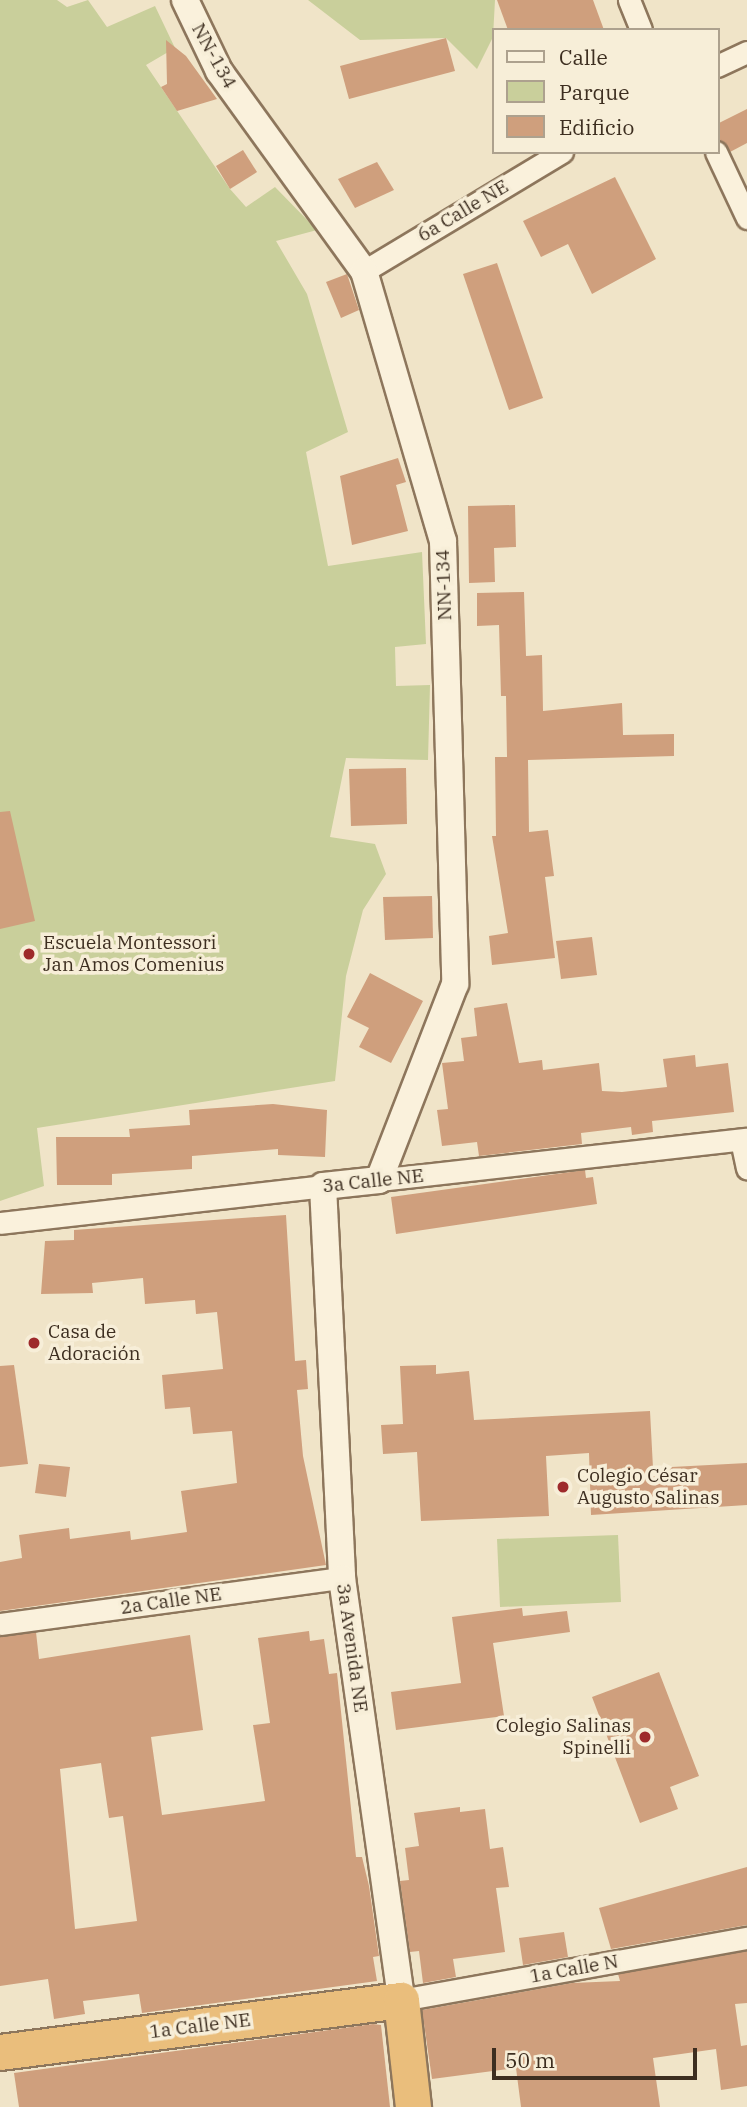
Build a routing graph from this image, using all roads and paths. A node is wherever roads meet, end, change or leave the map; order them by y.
1 (184, 0) edge
2 (629, 0) edge
3 (639, 28) edge
4 (747, 52) edge
5 (719, 65) edge
6 (559, 154) edge
7 (717, 154) edge
8 (747, 218) edge
9 (365, 271) junction
10 (744, 1139) edge
11 (747, 1168) edge
12 (379, 1180) junction
13 (323, 1186) junction
14 (0, 1223) edge
15 (342, 1578) junction
16 (0, 1624) edge
17 (747, 1938) edge
18 (401, 2000) junction
19 (0, 2052) edge
20 (413, 2107) edge

1 - 9 street, NN-134 / NN-134
2 - 3 street
4 - 5 street
6 - 9 street, 6a Calle NE
7 - 8 street
9 - 12 street, NN-134 / NN-134
10 - 11 street
10 - 12 street, 3a Calle NE
12 - 13 street, 3a Calle NE
13 - 14 street, 3a Calle NE
13 - 15 street, 3a Avenida NE
15 - 16 street, 2a Calle NE
15 - 18 street, 3a Avenida NE
17 - 18 street, 1a Calle N
18 - 19 highway, 1a Calle NE
18 - 20 highway, 3a Avenida NE

